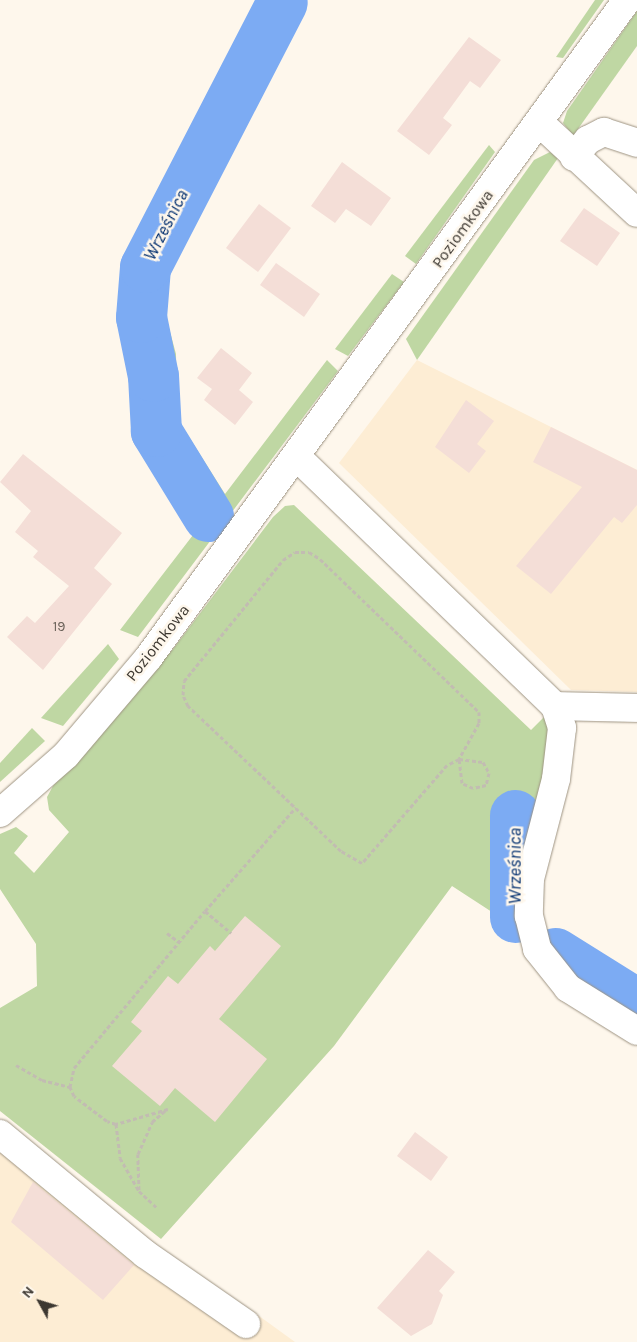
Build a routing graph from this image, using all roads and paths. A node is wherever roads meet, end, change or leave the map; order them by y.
1 (627, 0) edge
2 (540, 123) junction
3 (637, 143) edge
4 (574, 157) junction
5 (637, 213) edge
6 (298, 458) junction
7 (554, 706) junction
8 (637, 708) edge
9 (459, 759) junction
10 (296, 807) junction
11 (0, 813) edge
12 (205, 911) junction
13 (167, 933) dead end
14 (231, 933) dead end
15 (179, 942) junction
16 (637, 1031) edge
17 (16, 1065) dead end
18 (70, 1087) junction
19 (116, 1124) junction
20 (0, 1134) edge
21 (139, 1191) junction
22 (158, 1209) dead end
23 (246, 1324) dead end

1 - 2 street, Poziomkowa
2 - 4 street
2 - 6 street, Poziomkowa
3 - 4 street
4 - 5 street
6 - 7 street
6 - 11 street, Poziomkowa
7 - 8 street
7 - 16 street
9 - 9 path
9 - 10 path
9 - 10 path
10 - 12 path
12 - 14 path
12 - 15 path
13 - 15 path
15 - 18 path
17 - 18 path
18 - 19 path
19 - 21 path
19 - 21 path
20 - 23 street
21 - 22 path

